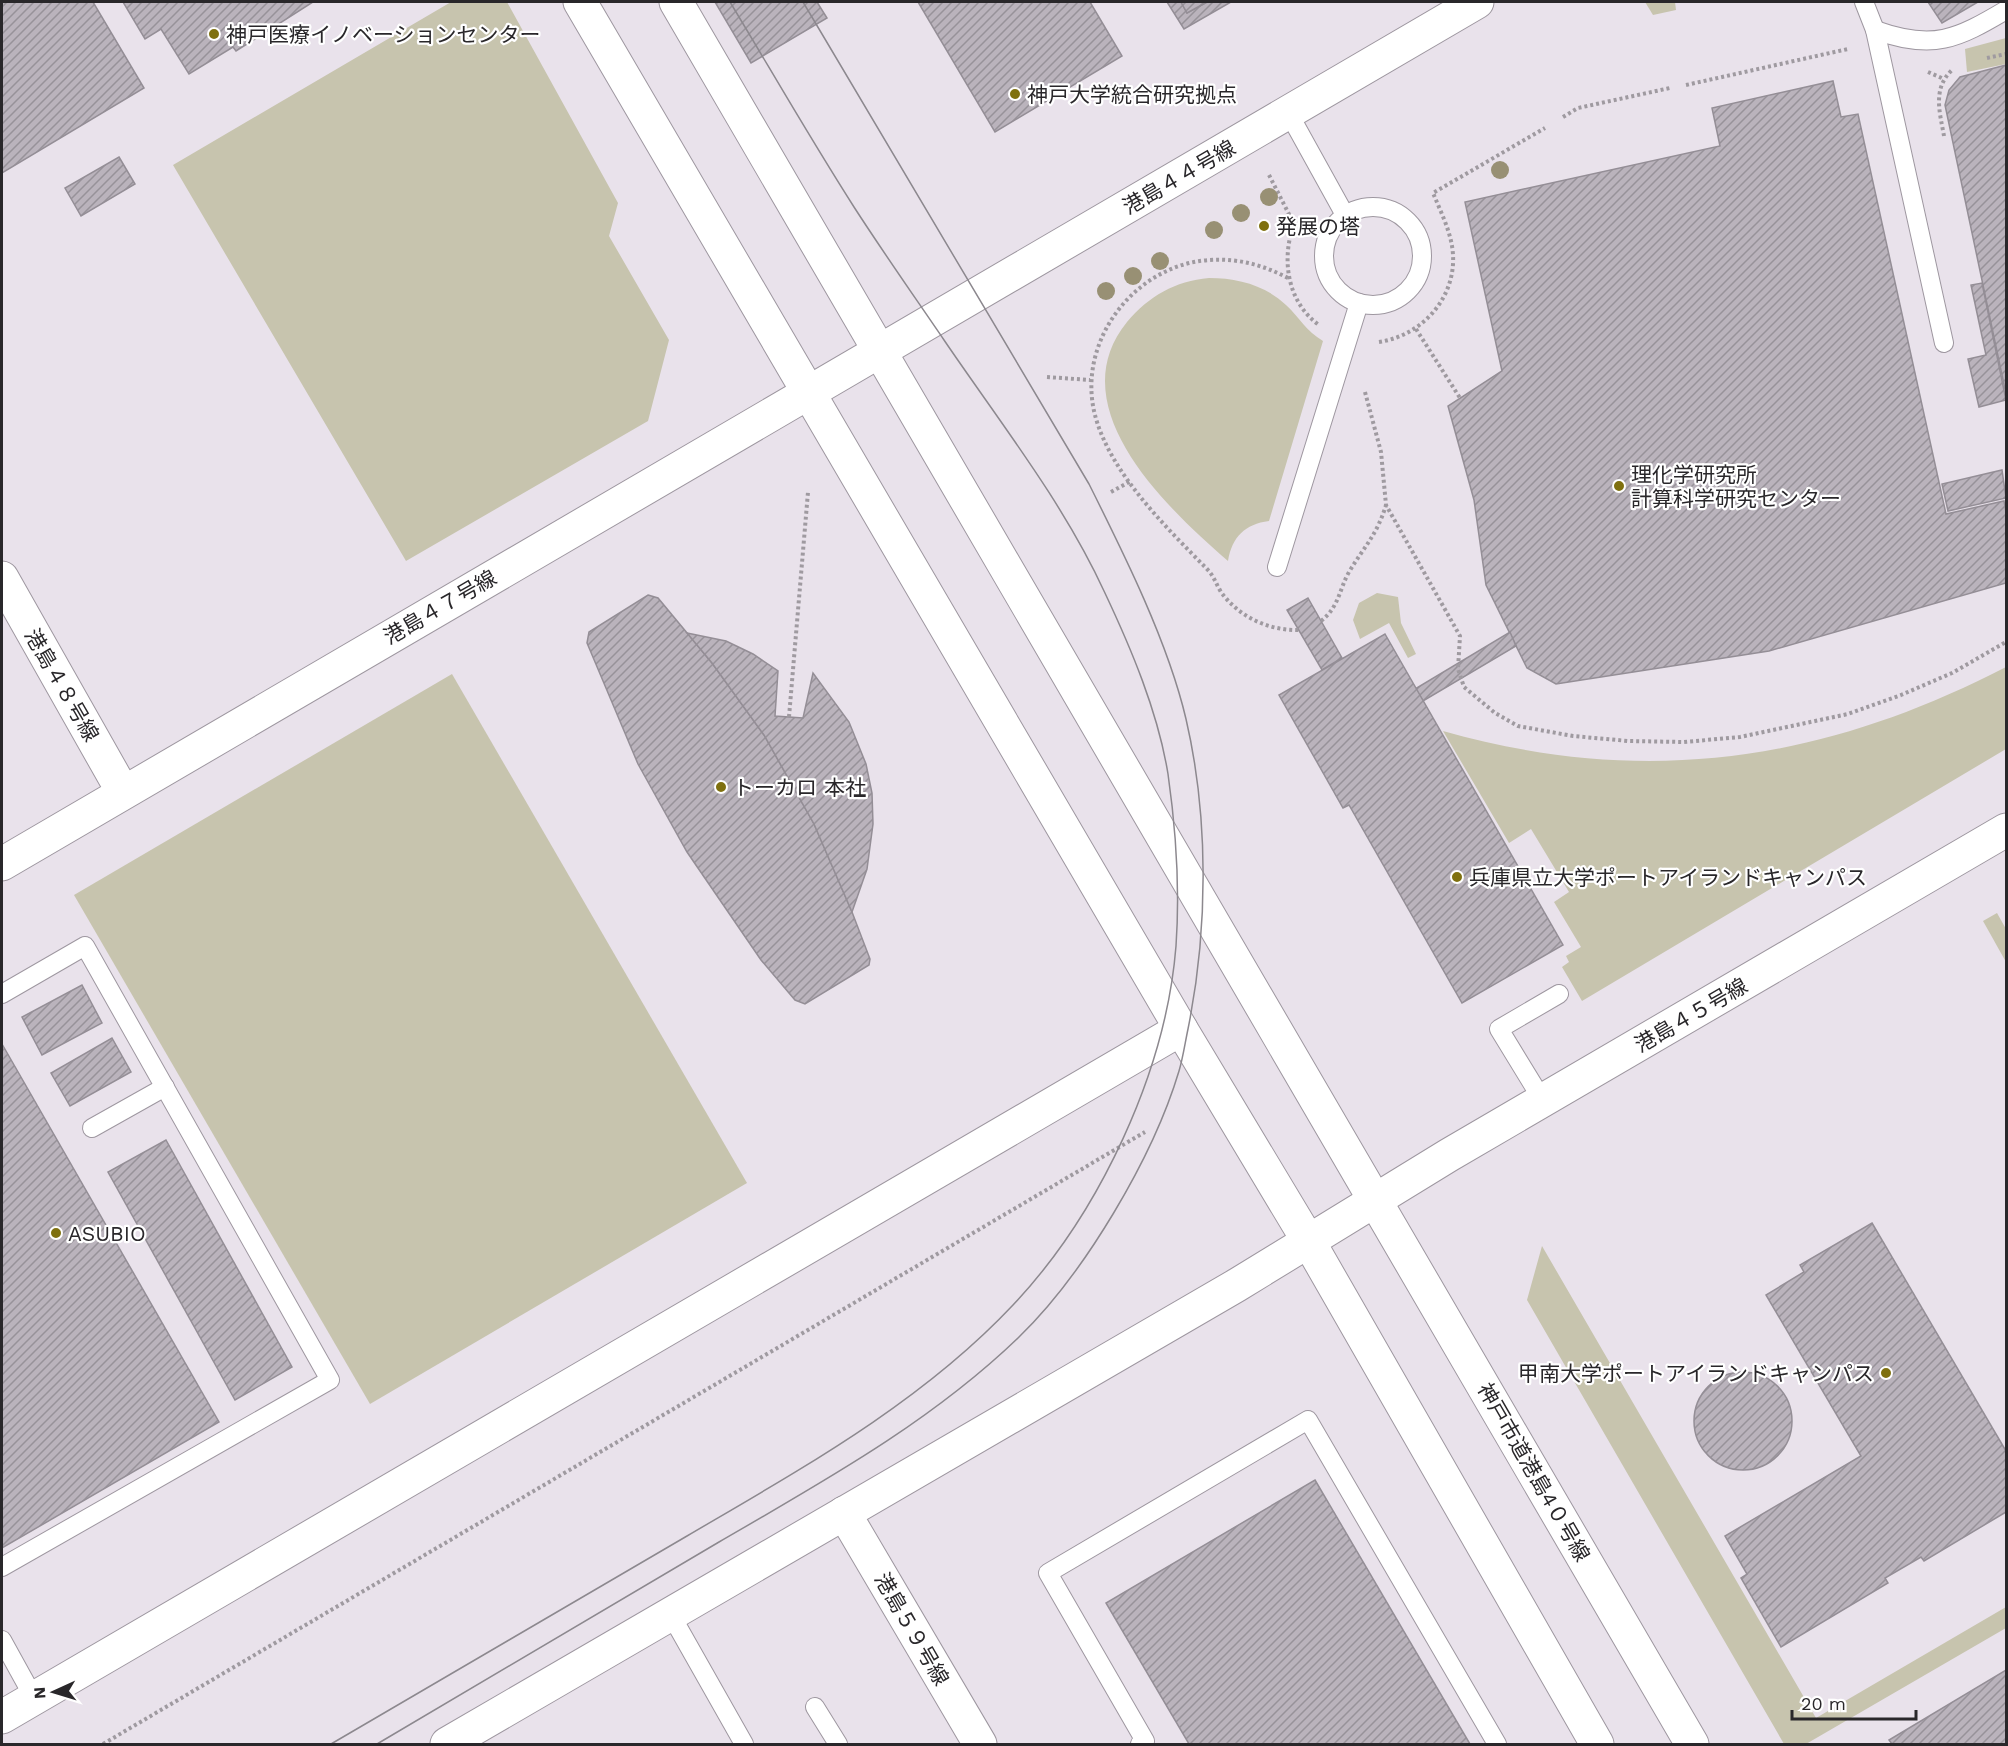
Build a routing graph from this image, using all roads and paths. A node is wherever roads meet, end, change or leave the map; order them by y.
1 (580, 2) edge
2 (676, 2) edge
3 (1478, 2) edge
4 (1864, 2) edge
5 (2007, 10) edge
6 (1875, 30) junction
7 (1880, 54) junction
8 (1959, 64) dead end
9 (1944, 79) junction
10 (1686, 85) dead end
11 (1670, 88) dead end
12 (1288, 112) junction
13 (1563, 117) dead end
14 (1545, 128) dead end
15 (1944, 136) dead end
16 (1269, 175) dead end
17 (1433, 193) dead end
18 (1345, 215) junction
19 (1293, 224) dead end
20 (1288, 278) dead end
21 (1359, 303) junction
22 (1416, 328) dead end
23 (1944, 343) dead end
24 (880, 351) junction
25 (1047, 377) dead end
26 (1090, 380) junction
27 (1364, 387) dead end
28 (808, 392) junction
29 (1460, 398) dead end
30 (1131, 481) junction
31 (808, 492) dead end
32 (1111, 492) dead end
33 (1386, 505) junction
34 (1277, 567) dead end
35 (2, 578) edge
36 (1321, 621) dead end
37 (1300, 630) dead end
38 (2007, 642) edge
39 (789, 717) dead end
40 (123, 792) junction
41 (2007, 830) edge
42 (2, 864) edge
43 (2, 994) edge
44 (1559, 994) dead end
45 (1181, 1029) junction
46 (165, 1087) junction
47 (1543, 1101) junction
48 (92, 1128) dead end
49 (1145, 1132) dead end
50 (1376, 1199) junction
51 (1309, 1242) junction
52 (844, 1513) junction
53 (2, 1567) edge
54 (671, 1615) junction
55 (2, 1640) edge
56 (34, 1698) junction
57 (815, 1707) dead end
58 (2, 1717) edge
59 (103, 1744) edge
60 (447, 1744) edge
61 (744, 1744) edge
62 (838, 1744) edge
63 (980, 1744) edge
64 (1140, 1744) edge
65 (1497, 1744) edge
66 (1597, 1744) edge
67 (1692, 1744) edge

1 - 28 street
2 - 24 street, 神戸市道港島4０号線
3 - 12 street, 港島４４号線
4 - 6 lane
5 - 6 lane
6 - 7 lane
7 - 9 path
7 - 10 path
7 - 23 lane
8 - 9 path
9 - 15 path
11 - 13 path
12 - 18 lane
12 - 24 street, 港島４４号線
14 - 17 path
16 - 19 path
18 - 21 lane
18 - 21 lane
20 - 26 path
21 - 34 lane
22 - 29 path
24 - 28 street, 港島４７号線
24 - 50 street, 神戸市道港島4０号線
25 - 26 path
26 - 30 path
27 - 33 path
28 - 40 street, 港島４７号線
28 - 45 street
30 - 32 path
30 - 37 path
31 - 39 path
33 - 36 path
33 - 38 path
35 - 40 street, 港島４８号線
40 - 42 street, 港島４７号線
41 - 47 street, 港島４５号線
43 - 46 lane
44 - 47 lane
45 - 51 street
45 - 56 street
46 - 48 lane
46 - 53 lane
47 - 50 street, 港島４５号線
49 - 59 path
50 - 51 street, 港島４５号線
50 - 67 street, 神戸市道港島4０号線
51 - 52 street, 港島４５号線
51 - 66 street
52 - 54 street, 港島４５号線
52 - 63 street, 港島５９号線
54 - 60 street, 港島４５号線
54 - 61 lane
55 - 56 lane
56 - 58 street
57 - 62 lane
64 - 65 lane

